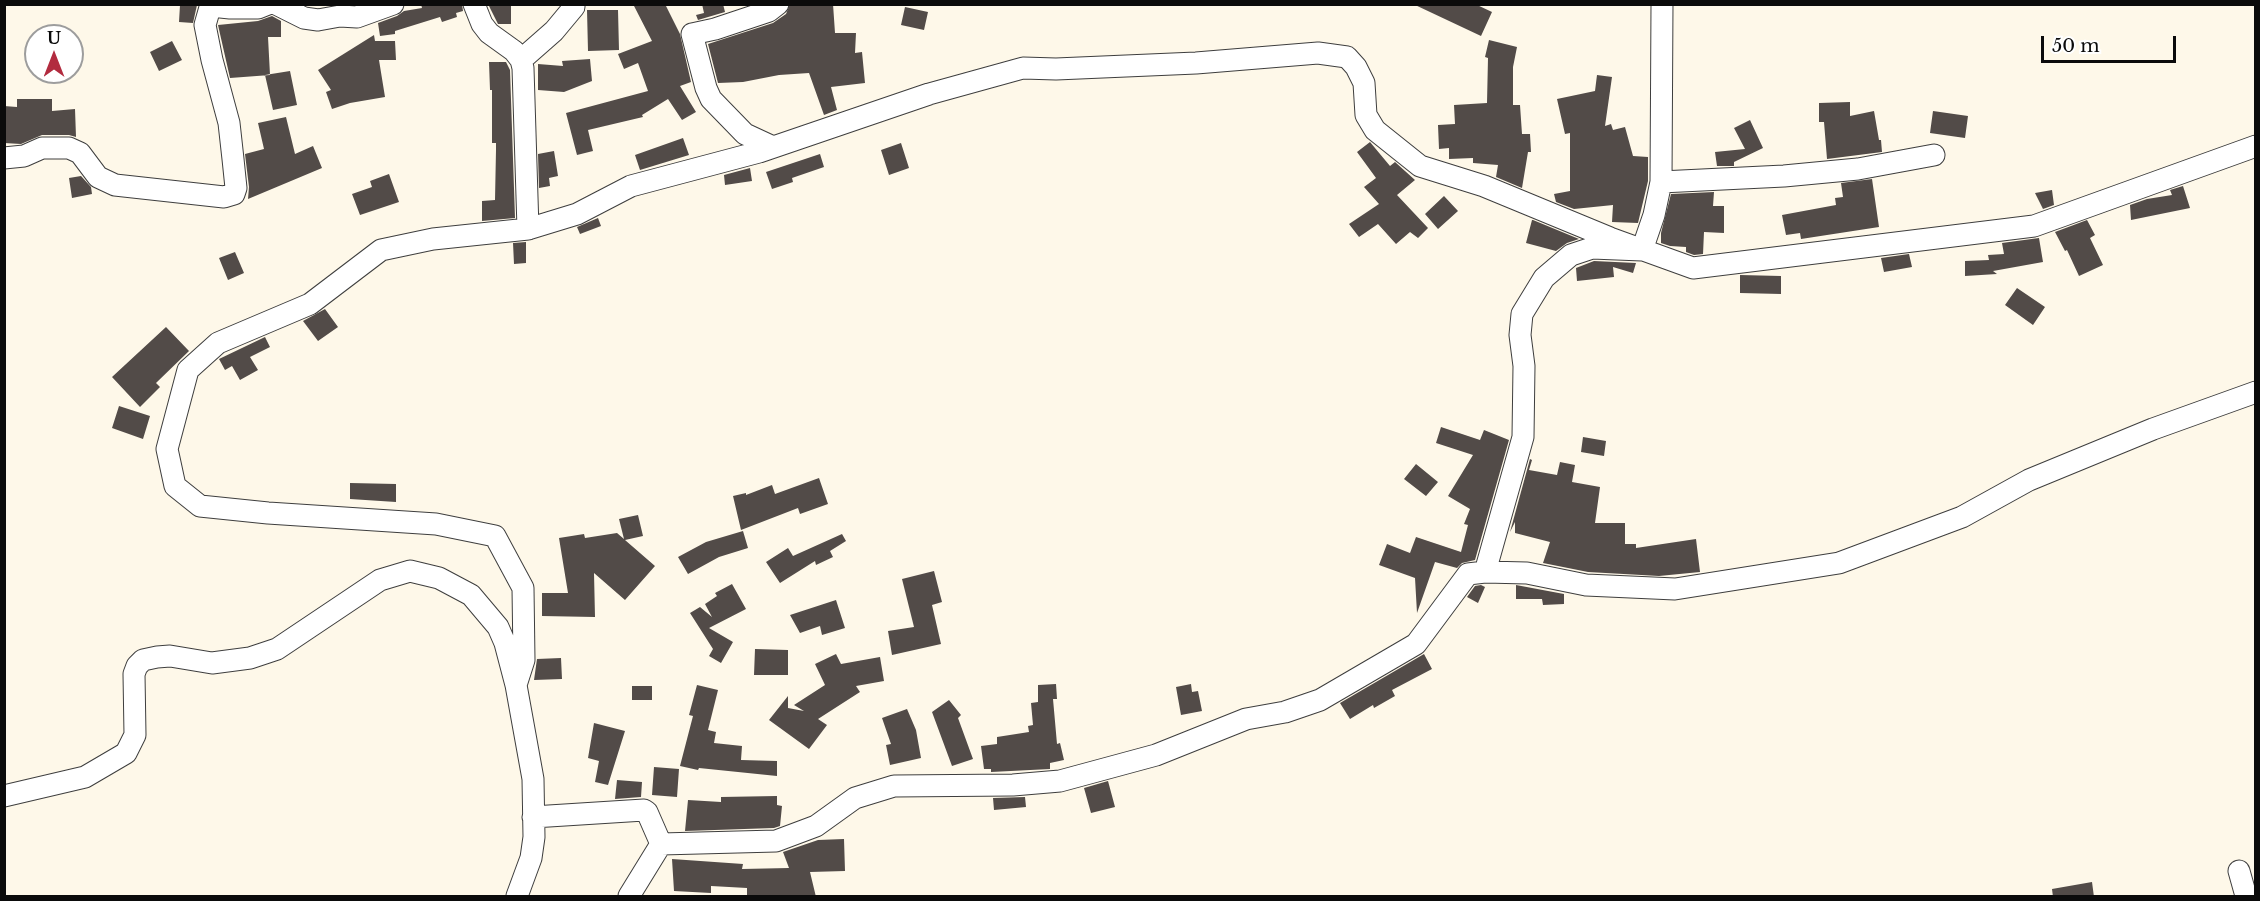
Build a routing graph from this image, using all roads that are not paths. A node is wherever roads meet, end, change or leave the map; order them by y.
1 (268, 4) edge
2 (276, 4) edge
3 (393, 4) edge
4 (474, 4) edge
5 (574, 4) edge
6 (778, 4) edge
7 (1662, 4) edge
8 (211, 5) edge
9 (338, 10) edge
10 (521, 60) junction
11 (2256, 146) edge
12 (773, 147) junction
13 (1934, 154) dead end
14 (4, 158) edge
15 (1661, 182) junction
16 (528, 229) junction
17 (1642, 249) junction
18 (2256, 392) edge
19 (1485, 572) junction
20 (516, 685) junction
21 (4, 796) edge
22 (533, 817) junction
23 (661, 844) junction
24 (2239, 871) dead end
25 (517, 897) edge
26 (629, 897) edge
27 (2246, 897) edge

1 - 8 street
2 - 9 street
3 - 9 street
4 - 10 street
5 - 10 street
6 - 12 street
7 - 15 street
8 - 14 street
10 - 16 street
11 - 17 street
12 - 16 street
12 - 17 street
13 - 15 street
15 - 17 street
16 - 20 street
17 - 19 street
18 - 19 street
19 - 23 street
20 - 21 street
20 - 22 street
22 - 23 street
22 - 25 street
23 - 26 street
24 - 27 street

